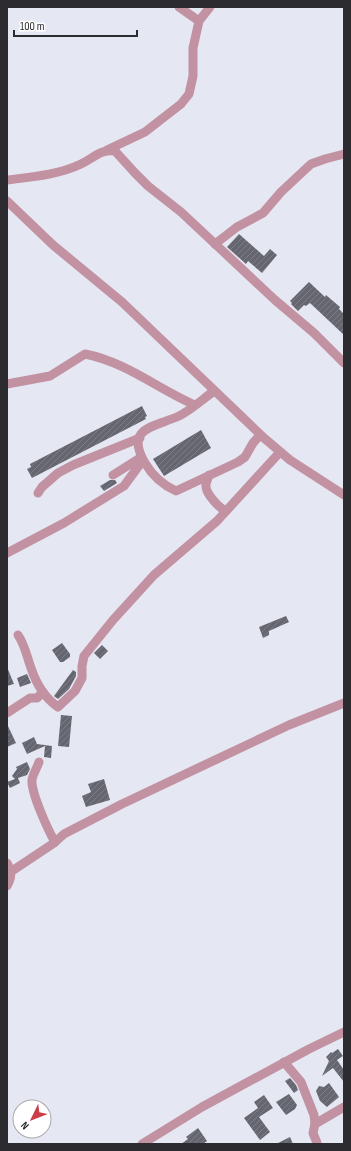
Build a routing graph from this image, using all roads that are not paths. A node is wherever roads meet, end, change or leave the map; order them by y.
1 (179, 7) edge
2 (210, 7) edge
3 (199, 21) junction
4 (113, 148) junction
5 (344, 154) edge
6 (7, 180) edge
7 (7, 202) edge
8 (215, 244) junction
9 (344, 363) edge
10 (7, 384) edge
11 (214, 391) junction
12 (195, 405) junction
13 (260, 435) junction
14 (140, 438) junction
15 (280, 452) junction
16 (142, 459) junction
17 (113, 475) dead end
18 (209, 475) junction
19 (38, 493) dead end
20 (344, 495) edge
21 (226, 511) junction
22 (7, 553) edge
23 (18, 635) dead end
24 (43, 692) junction
25 (344, 703) edge
26 (7, 713) edge
27 (39, 762) dead end
28 (55, 842) junction
29 (9, 867) edge
30 (7, 886) edge
31 (344, 1032) edge
32 (284, 1062) junction
33 (344, 1107) edge
34 (315, 1124) junction
35 (142, 1144) edge
36 (317, 1144) edge

1 - 3 street
2 - 3 street
3 - 4 street
4 - 6 street
4 - 8 street
5 - 8 street
7 - 11 street
8 - 9 street
10 - 12 street
11 - 12 street
11 - 13 street
12 - 14 street
13 - 15 street
13 - 18 street
14 - 16 street
14 - 19 street
15 - 20 street
15 - 21 street
16 - 17 street
16 - 18 street
16 - 22 street
18 - 21 street
21 - 24 street
23 - 24 street
24 - 26 street
25 - 28 street
27 - 28 street
28 - 29 street
29 - 30 street
31 - 32 street
32 - 34 street
32 - 35 street
33 - 34 street
34 - 36 street

